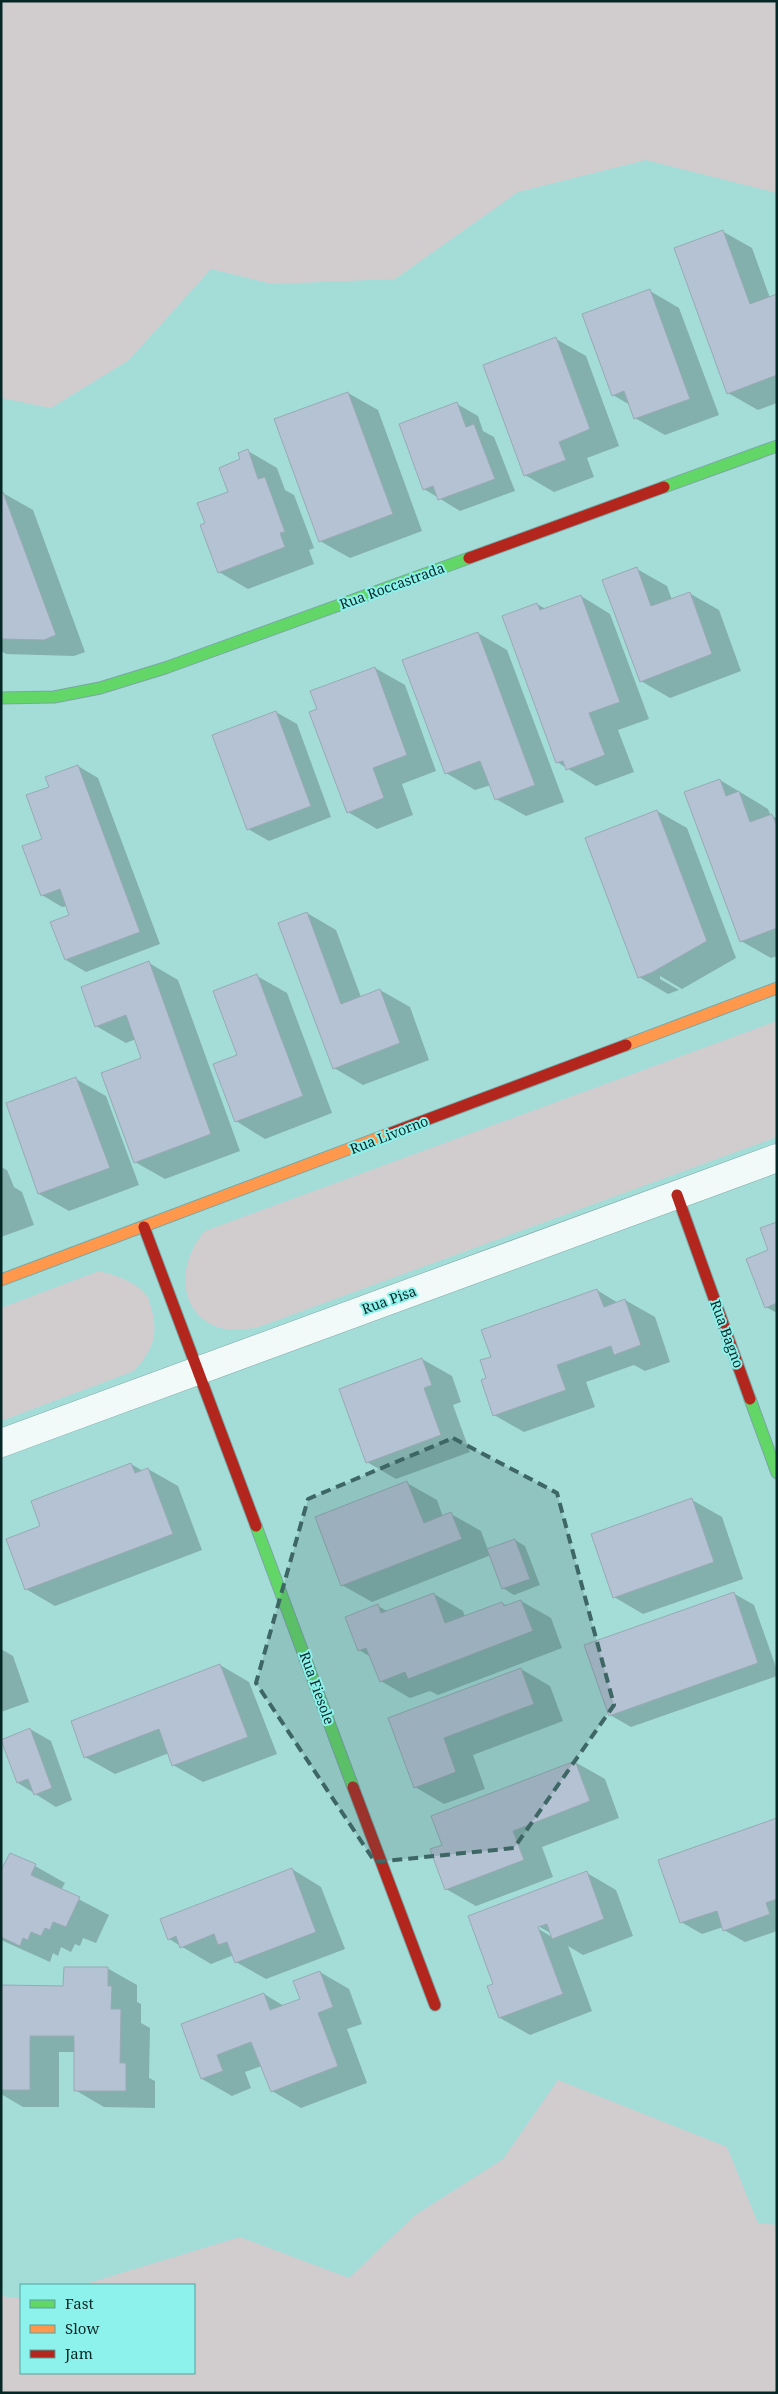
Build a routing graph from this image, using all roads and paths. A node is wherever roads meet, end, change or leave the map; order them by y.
1 (777, 446) edge
2 (1, 698) edge
3 (777, 988) edge
4 (777, 1158) edge
5 (677, 1194) junction
6 (144, 1227) junction
7 (1, 1280) edge
8 (198, 1370) junction
9 (1, 1443) edge
10 (777, 1474) edge
11 (435, 2005) dead end

1 - 2 street, Rua Roccastrada
3 - 6 street, Rua Livorno
4 - 5 street, Rua Pisa
5 - 8 street, Rua Pisa
5 - 10 street, Rua Bagno
6 - 7 street, Rua Livorno
6 - 8 street, Rua Fiesole
8 - 9 street, Rua Pisa
8 - 11 street, Rua Fiesole

